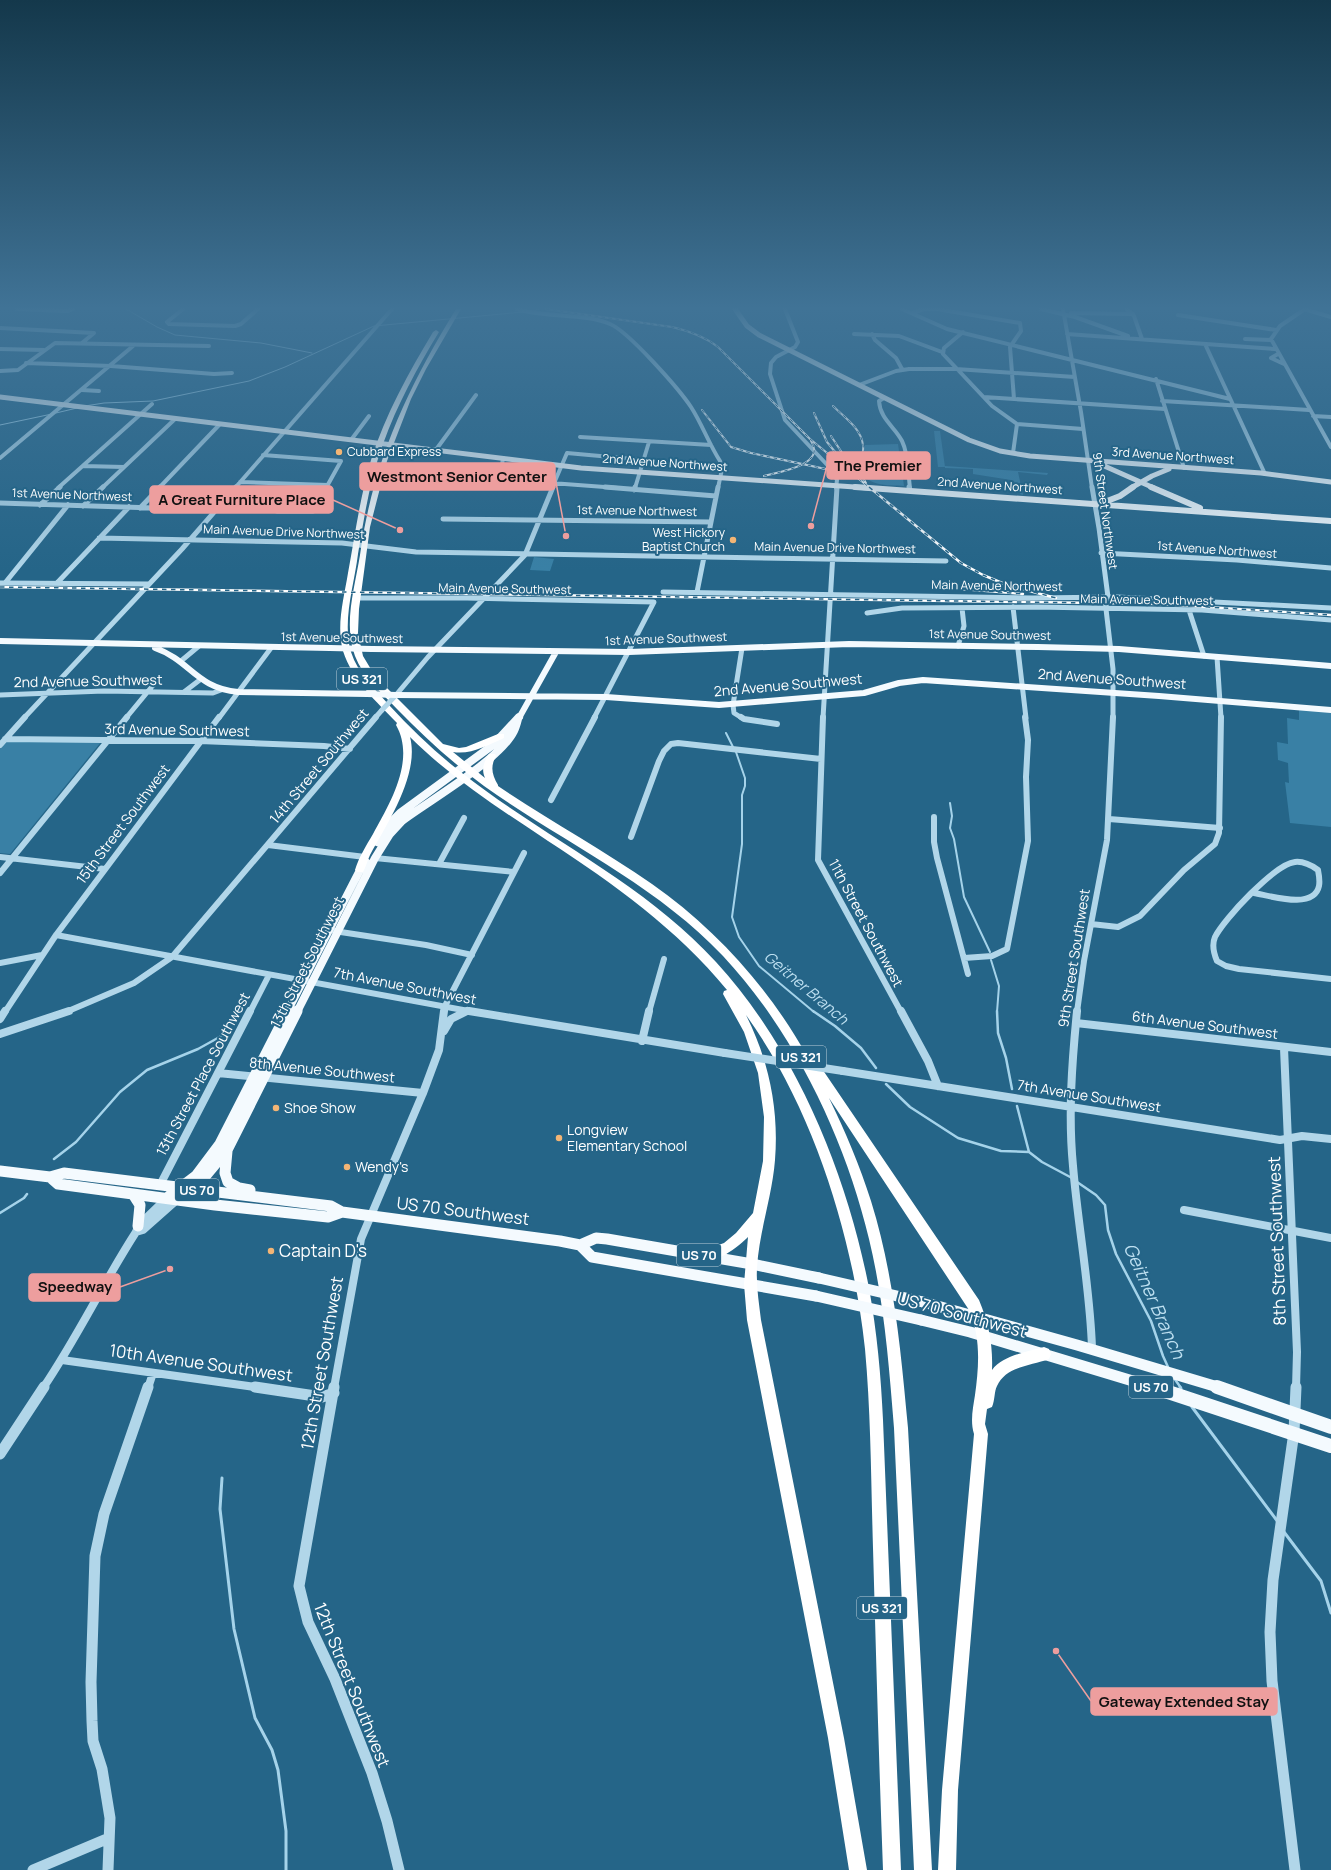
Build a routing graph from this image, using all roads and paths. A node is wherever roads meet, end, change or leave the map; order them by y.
1 (74, 396) edge
2 (315, 396) edge
3 (400, 396) edge
4 (409, 396) edge
5 (475, 396) edge
6 (683, 396) edge
7 (777, 396) edge
8 (881, 396) edge
9 (1078, 396) edge
10 (1161, 396) edge
11 (1220, 396) edge
12 (1229, 396) edge
13 (1302, 396) edge
14 (0, 397) edge
15 (984, 397) joint
16 (884, 398) junction
17 (1014, 399) joint
18 (1230, 399) junction
19 (1162, 401) junction
20 (152, 404) dead end
21 (1079, 404) junction
22 (64, 405) junction
23 (1233, 406) junction
24 (1165, 409) junction
25 (1309, 410) junction
26 (140, 414) junction
27 (369, 416) dead end
28 (1313, 416) junction
29 (1331, 417) edge
30 (175, 418) junction
31 (220, 424) junction
32 (1017, 424) junction
33 (1083, 429) junction
34 (284, 432) junction
35 (580, 437) dead end
36 (351, 440) junction
37 (649, 442) junction
38 (380, 444) junction
39 (388, 445) junction
40 (711, 445) junction
41 (1331, 447) edge
42 (435, 451) junction
43 (1013, 454) junction
44 (263, 455) junction
45 (0, 458) edge
46 (503, 458) junction
47 (644, 460) junction
48 (1087, 460) junction
49 (83, 466) junction
50 (562, 466) junction
51 (124, 467) junction
52 (1184, 468) junction
53 (419, 473) dead end
54 (640, 473) junction
55 (1266, 474) junction
56 (721, 478) junction
57 (500, 479) junction
58 (240, 482) junction
59 (1142, 482) junction
60 (1331, 482) edge
61 (554, 483) junction
62 (328, 485) junction
63 (836, 487) junction
64 (634, 490) junction
65 (910, 491) junction
66 (716, 496) junction
67 (0, 503) edge
68 (40, 504) junction
69 (1094, 504) junction
70 (68, 506) junction
71 (83, 506) junction
72 (129, 508) junction
73 (140, 508) junction
74 (216, 510) junction
75 (277, 511) dead end
76 (1222, 512) junction
77 (443, 519) dead end
78 (539, 520) junction
79 (1331, 521) edge
80 (711, 522) junction
81 (99, 538) junction
82 (190, 539) junction
83 (360, 544) junction
84 (1100, 545) junction
85 (526, 553) junction
86 (1101, 553) junction
87 (1130, 554) junction
88 (705, 556) junction
89 (832, 558) junction
90 (946, 561) dead end
91 (1331, 568) edge
92 (3, 583) edge
93 (57, 584) junction
94 (147, 586) junction
95 (663, 592) dead end
96 (697, 592) junction
97 (830, 594) junction
98 (487, 596) junction
99 (1108, 597) junction
100 (356, 598) junction
101 (1013, 607) junction
102 (962, 608) junction
103 (1331, 608) edge
104 (1106, 609) junction
105 (1189, 610) junction
106 (867, 613) dead end
107 (1331, 620) edge
108 (0, 641) edge
109 (94, 644) junction
110 (126, 645) junction
111 (826, 645) junction
112 (199, 646) junction
113 (958, 646) junction
114 (1018, 647) junction
115 (271, 648) junction
116 (742, 648) junction
117 (1113, 649) junction
118 (435, 650) junction
119 (556, 652) junction
120 (629, 652) junction
121 (1204, 656) junction
122 (1217, 657) junction
123 (181, 661) junction
124 (1331, 666) edge
125 (159, 678) dead end
126 (201, 679) junction
127 (1022, 686) junction
128 (221, 690) junction
129 (148, 692) junction
130 (238, 692) junction
131 (177, 693) junction
132 (1114, 693) junction
133 (45, 694) junction
134 (396, 694) junction
135 (0, 695) edge
136 (531, 696) junction
137 (606, 697) junction
138 (824, 697) junction
139 (1221, 700) junction
140 (733, 705) junction
141 (1331, 710) edge
142 (398, 719) junction
143 (518, 719) junction
144 (777, 724) dead end
145 (501, 736) junction
146 (429, 737) junction
147 (5, 740) junction
148 (108, 740) junction
149 (200, 741) junction
150 (0, 745) edge
151 (350, 749) junction
152 (492, 756) junction
153 (821, 759) junction
154 (463, 772) junction
155 (499, 792) junction
156 (551, 800) dead end
157 (934, 817) dead end
158 (464, 818) dead end
159 (1109, 819) junction
160 (1220, 828) junction
161 (631, 837) dead end
162 (268, 845) junction
163 (524, 853) dead end
164 (0, 857) edge
165 (365, 857) junction
166 (12, 858) junction
167 (375, 858) junction
168 (439, 864) junction
169 (105, 869) junction
170 (360, 870) junction
171 (514, 872) junction
172 (0, 873) edge
173 (1254, 893) junction
174 (656, 913) junction
175 (1091, 924) junction
176 (334, 931) junction
177 (56, 935) junction
178 (42, 955) junction
179 (472, 955) junction
180 (172, 957) junction
181 (964, 958) junction
182 (664, 959) dead end
183 (0, 963) edge
184 (968, 974) dead end
185 (269, 975) junction
186 (1331, 979) edge
187 (309, 981) junction
188 (445, 1006) junction
189 (468, 1011) junction
190 (778, 1018) junction
191 (0, 1019) edge
192 (1076, 1023) junction
193 (0, 1034) edge
194 (442, 1035) junction
195 (642, 1041) junction
196 (1284, 1048) junction
197 (1331, 1052) edge
198 (218, 1073) junction
199 (260, 1077) junction
200 (938, 1086) junction
201 (423, 1094) junction
202 (1072, 1106) junction
203 (1288, 1139) junction
204 (1331, 1139) edge
205 (227, 1150) junction
206 (0, 1171) edge
207 (50, 1177) junction
208 (160, 1185) junction
209 (186, 1188) junction
210 (133, 1194) junction
211 (173, 1198) junction
212 (299, 1202) junction
213 (1184, 1210) dead end
214 (342, 1212) junction
215 (371, 1216) junction
216 (758, 1217) junction
217 (137, 1229) junction
218 (1292, 1232) junction
219 (1331, 1238) edge
220 (580, 1245) junction
221 (703, 1256) junction
222 (752, 1264) junction
223 (750, 1284) junction
224 (980, 1317) junction
225 (985, 1337) junction
226 (1092, 1348) junction
227 (1044, 1354) junction
228 (62, 1360) junction
229 (153, 1373) junction
230 (334, 1393) junction
231 (1294, 1413) junction
232 (1331, 1427) edge
233 (1294, 1432) junction
234 (981, 1434) junction
235 (1331, 1446) edge
236 (0, 1454) edge
237 (109, 1838) junction
238 (33, 1870) edge
239 (108, 1870) edge
240 (398, 1870) edge
241 (858, 1870) edge
242 (892, 1870) edge
243 (923, 1870) edge
244 (947, 1870) edge
245 (1295, 1870) edge

1 - 22 street
2 - 34 street
3 - 38 highway, US 321
4 - 39 highway, US 321
5 - 42 street
6 - 40 street
7 - 63 street, 11th Street Southwest
8 - 16 main road, 3rd Avenue Northwest
9 - 21 street, 9th Street Northwest
10 - 19 street
11 - 18 street
12 - 18 street
13 - 25 street
14 - 22 main road, 2nd Avenue Northwest
15 - 17 street
15 - 32 street
16 - 43 main road, 3rd Avenue Northwest
16 - 65 street
17 - 21 street
18 - 23 street
19 - 23 street
19 - 24 street
20 - 26 street
21 - 24 street
21 - 33 street, 9th Street Northwest
22 - 26 main road, 2nd Avenue Northwest
22 - 45 street
23 - 25 street
23 - 55 street
24 - 52 street
25 - 28 street
26 - 30 main road, 2nd Avenue Northwest
26 - 49 street
27 - 36 street
28 - 29 street
28 - 41 street
30 - 31 main road, 2nd Avenue Northwest
30 - 51 street
31 - 34 main road, 2nd Avenue Northwest
31 - 73 street
32 - 33 street
32 - 43 street
33 - 48 street, 9th Street Northwest
34 - 36 main road, 2nd Avenue Northwest
34 - 44 street
35 - 37 street
36 - 38 main road, 2nd Avenue Northwest
37 - 40 street
37 - 47 street
38 - 39 main road, 2nd Avenue Northwest
38 - 83 highway, US 321
39 - 42 main road, 2nd Avenue Northwest
39 - 83 highway, US 321
40 - 56 street
42 - 46 main road, 2nd Avenue Northwest
43 - 48 main road, 3rd Avenue Northwest
44 - 58 street
44 - 62 street
46 - 50 main road, 2nd Avenue Northwest
46 - 57 street
47 - 50 street
47 - 54 street
48 - 52 main road, 3rd Avenue Northwest
48 - 59 main road
48 - 69 street, 9th Street Northwest
49 - 51 street
49 - 68 street
50 - 54 main road, 2nd Avenue Northwest
50 - 61 street
51 - 71 street
52 - 55 main road, 3rd Avenue Northwest
52 - 59 main road
53 - 57 street
54 - 56 main road, 2nd Avenue Northwest
54 - 64 street
55 - 60 main road, 3rd Avenue Northwest
56 - 63 main road, 2nd Avenue Northwest
56 - 66 street
57 - 61 street
58 - 62 street
58 - 74 street
59 - 69 main road
59 - 76 main road
61 - 64 street
61 - 78 street
62 - 75 street
63 - 65 main road, 2nd Avenue Northwest
63 - 89 street, 11th Street Southwest
64 - 66 street
65 - 69 main road, 2nd Avenue Northwest
66 - 80 street
67 - 68 street, 1st Avenue Northwest
68 - 70 street, 1st Avenue Northwest
69 - 76 main road, 2nd Avenue Northwest
69 - 84 street, 9th Street Northwest
70 - 71 street, 1st Avenue Northwest
70 - 92 street
71 - 72 street, 1st Avenue Northwest
72 - 73 street, 1st Avenue Northwest
72 - 81 street
73 - 74 street, 1st Avenue Northwest
74 - 82 street
76 - 79 main road, 2nd Avenue Northwest
77 - 78 street, 1st Avenue Northwest
78 - 80 street, 1st Avenue Northwest
78 - 85 street
80 - 88 street
81 - 82 street, Main Avenue Drive Northwest
81 - 93 street
82 - 83 street, Main Avenue Drive Northwest
82 - 94 street
83 - 85 street, Main Avenue Drive Northwest
83 - 100 highway, US 321
83 - 142 highway, US 321
84 - 86 street, 9th Street Northwest
84 - 87 street
85 - 88 street, Main Avenue Drive Northwest
85 - 98 street, 14th Street Southwest
86 - 87 street, 1st Avenue Northwest
86 - 99 street, 9th Street Northwest
87 - 91 street, 1st Avenue Northwest
88 - 89 street, Main Avenue Drive Northwest
88 - 96 street
89 - 90 street, Main Avenue Drive Northwest
89 - 97 street, 11th Street Southwest
92 - 93 street
93 - 94 street
94 - 109 street
95 - 96 street, Main Avenue Northwest
96 - 97 street, Main Avenue Northwest
97 - 99 street, Main Avenue Northwest
97 - 111 street, 11th Street Southwest
98 - 100 street, Main Avenue Southwest
98 - 118 street, 14th Street Southwest
98 - 120 street, Main Avenue Southwest
99 - 103 street, Main Avenue Northwest
99 - 104 street, 9th Street Southwest
100 - 146 highway, US 321
101 - 102 street, Main Avenue Southwest
101 - 104 street, Main Avenue Southwest
101 - 114 street
102 - 106 street, Main Avenue Southwest
102 - 113 street
104 - 105 street, Main Avenue Southwest
104 - 117 street, 9th Street Southwest
105 - 107 street, Main Avenue Southwest
105 - 121 street
108 - 109 main road, 1st Avenue Southwest
109 - 110 main road, 1st Avenue Southwest
109 - 133 street
110 - 112 main road, 1st Avenue Southwest
110 - 123 main road, 2nd Avenue Southwest
111 - 113 main road, 1st Avenue Southwest
111 - 116 main road, 1st Avenue Southwest
111 - 138 street, 11th Street Southwest
112 - 115 main road, 1st Avenue Southwest
112 - 123 street
113 - 114 main road, 1st Avenue Southwest
114 - 117 main road, 1st Avenue Southwest
114 - 127 street
115 - 118 main road, 1st Avenue Southwest, bridge
115 - 130 street, 15th Street Southwest
116 - 120 main road, 1st Avenue Southwest
116 - 140 street
117 - 121 main road, 1st Avenue Southwest
117 - 132 street, 9th Street Southwest
118 - 119 main road, 1st Avenue Southwest
118 - 134 street, 14th Street Southwest
119 - 120 main road, 1st Avenue Southwest
119 - 136 main road, 13th Street Southwest
120 - 137 street
121 - 122 main road, 1st Avenue Southwest
122 - 124 main road, 1st Avenue Southwest
122 - 139 street
123 - 126 main road, 2nd Avenue Southwest
125 - 129 street
126 - 128 main road, 2nd Avenue Southwest
126 - 131 street, 2nd Avenue Southwest
127 - 132 main road, 2nd Avenue Southwest
127 - 138 main road, 2nd Avenue Southwest
127 - 181 street
128 - 130 main road, 2nd Avenue Southwest
128 - 131 street, 2nd Avenue Southwest
129 - 131 street, 2nd Avenue Southwest
129 - 133 street, 2nd Avenue Southwest
129 - 148 street
130 - 134 main road, 2nd Avenue Southwest, bridge
130 - 149 street, 15th Street Southwest
132 - 139 main road, 2nd Avenue Southwest
132 - 159 street, 9th Street Southwest
133 - 135 street, 2nd Avenue Southwest
133 - 147 street
134 - 136 main road, 2nd Avenue Southwest
134 - 151 street, 14th Street Southwest, bridge
136 - 137 main road, 2nd Avenue Southwest
136 - 143 main road, 13th Street Southwest
137 - 140 main road, 2nd Avenue Southwest
137 - 156 street
138 - 140 main road, 2nd Avenue Southwest
138 - 153 street, 11th Street Southwest
139 - 141 main road, 2nd Avenue Southwest
139 - 160 street
140 - 144 street
142 - 154 highway, US 321
142 - 165 highway
143 - 145 main road, 13th Street Southwest
143 - 152 main road, 13th Street Southwest
145 - 146 highway
145 - 154 main road, 13th Street Southwest
146 - 154 highway, US 321
147 - 148 street, 3rd Avenue Southwest
147 - 150 street
148 - 149 street, 3rd Avenue Southwest
148 - 166 street
149 - 151 street, 3rd Avenue Southwest
149 - 169 street, 15th Street Southwest
151 - 162 street, 14th Street Southwest
152 - 154 main road, 13th Street Southwest
152 - 155 highway
153 - 161 street
153 - 200 street, 11th Street Southwest
154 - 155 highway, US 321
154 - 167 main road, 13th Street Southwest
154 - 170 main road, 13th Street Southwest
154 - 174 highway, US 321
155 - 190 highway, US 321
157 - 181 street
158 - 168 street
159 - 160 street
159 - 175 street, 9th Street Southwest
160 - 175 street
162 - 165 street
162 - 180 street, 14th Street Southwest
163 - 171 street, 12th Street Southwest
164 - 166 street
165 - 170 highway
166 - 169 street
166 - 172 street
167 - 168 street
167 - 176 main road, 13th Street Southwest
168 - 171 street
169 - 177 street, 15th Street Southwest
170 - 176 main road, 13th Street Southwest
171 - 179 street, 12th Street Southwest
173 - 173 street
173 - 186 street
174 - 216 highway
174 - 242 highway, US 321
175 - 192 street, 9th Street Southwest
176 - 179 street
176 - 187 main road, 13th Street Southwest
177 - 178 street, 15th Street Southwest
177 - 180 street, 7th Avenue Southwest
178 - 183 street
178 - 191 street, 15th Street Southwest
179 - 188 street, 12th Street Southwest
180 - 185 street, 7th Avenue Southwest
180 - 193 street, 14th Street Southwest
181 - 184 street
182 - 195 street
185 - 187 street, 7th Avenue Southwest
185 - 198 street, 13th Street Place Southwest
187 - 188 street, 7th Avenue Southwest
187 - 199 main road, 13th Street Southwest
188 - 189 street, 7th Avenue Southwest
188 - 194 street, 12th Street Southwest
189 - 194 street
189 - 195 street, 7th Avenue Southwest
190 - 224 highway
190 - 243 highway, US 321
192 - 196 street, 6th Avenue Southwest
192 - 202 street, 9th Street Southwest
194 - 201 street, 12th Street Southwest
195 - 200 street, 7th Avenue Southwest, bridge
196 - 197 street, 6th Avenue Southwest
196 - 203 street, 8th Street Southwest
198 - 199 street, 8th Avenue Southwest
198 - 208 street, 13th Street Place Southwest
199 - 201 street, 8th Avenue Southwest
199 - 205 main road, 13th Street Southwest
199 - 209 main road, 13th Street Southwest
200 - 202 street, 7th Avenue Southwest
201 - 215 street, 12th Street Southwest
202 - 203 street, 7th Avenue Southwest
202 - 226 street, 9th Street Southwest
203 - 204 street, 7th Avenue Southwest
203 - 218 street, 8th Street Southwest
205 - 209 main road, 13th Street Southwest
205 - 212 main road
206 - 207 main road, US 70 Southwest / US 70
207 - 208 main road, US 70 Southwest / US 70
207 - 210 main road, US 70 Southwest / US 70
208 - 209 main road, US 70 Southwest / US 70
209 - 211 main road, 13th Street Southwest
209 - 212 main road, US 70 Southwest / US 70
210 - 211 main road, US 70 Southwest / US 70
210 - 217 main road
211 - 214 main road, US 70 Southwest / US 70
211 - 217 street, 13th Street Southwest
212 - 214 main road, US 70 Southwest / US 70
213 - 218 street
214 - 215 main road, US 70 Southwest / US 70
215 - 220 main road, US 70 Southwest / US 70
215 - 230 street, 12th Street Southwest
216 - 221 highway
216 - 222 highway
217 - 228 street, 13th Street Southwest
218 - 219 street
218 - 231 street, 8th Street Southwest
220 - 221 main road, US 70 Southwest / US 70
220 - 223 main road, US 70 Southwest / US 70
221 - 222 main road, US 70 Southwest / US 70
222 - 223 highway
222 - 224 main road, US 70 Southwest / US 70, bridge
223 - 225 main road, US 70 Southwest / US 70, bridge
223 - 241 highway
224 - 225 highway
224 - 226 main road, US 70 Southwest / US 70
225 - 227 main road, US 70 Southwest / US 70
225 - 234 highway
226 - 231 main road, US 70 Southwest / US 70
227 - 233 main road, US 70 Southwest / US 70
227 - 234 highway
228 - 229 street, 10th Avenue Southwest
228 - 236 street, 13th Street Southwest
229 - 230 street, 10th Avenue Southwest
229 - 237 street
230 - 240 street, 12th Street Southwest
231 - 232 main road, US 70 Southwest / US 70
231 - 233 street, 8th Street Southwest
233 - 235 main road, US 70 Southwest / US 70
233 - 245 street, 8th Street Southwest
234 - 244 highway
237 - 238 street
237 - 239 street

